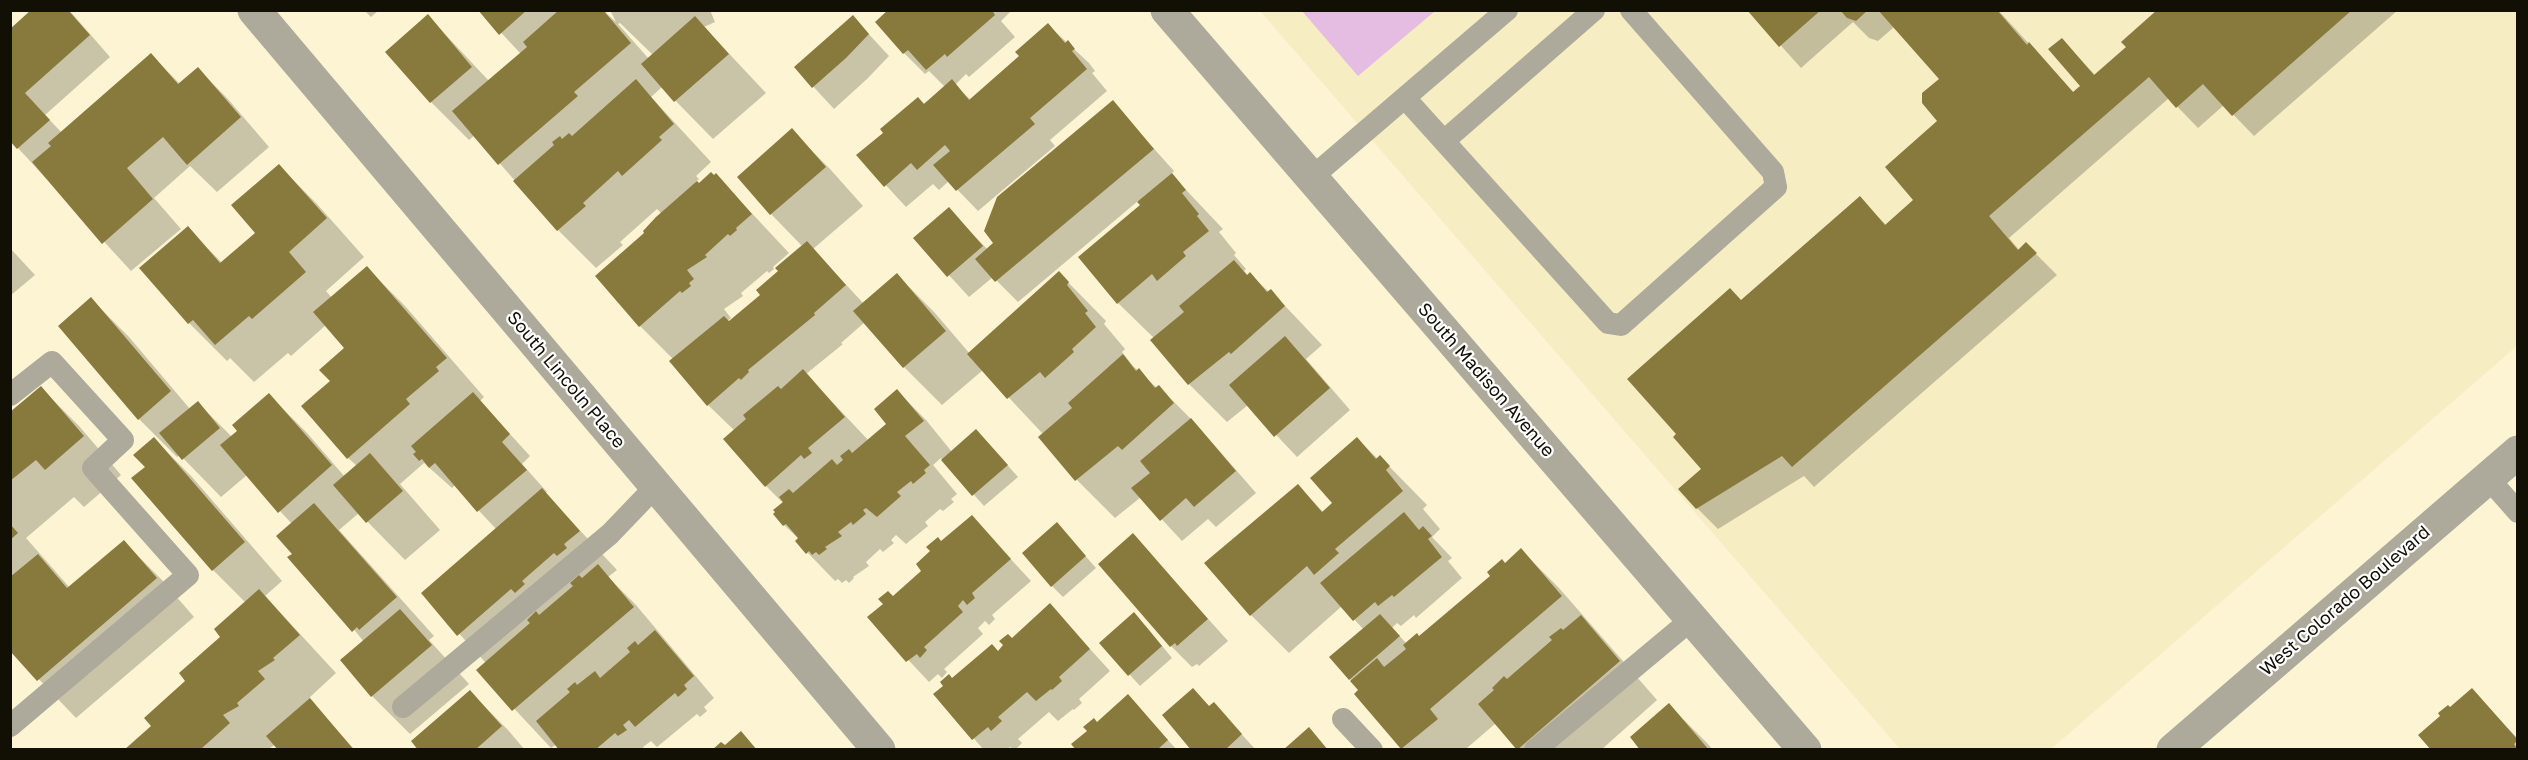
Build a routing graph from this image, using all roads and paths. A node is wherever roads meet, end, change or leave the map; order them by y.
1 (254, 10) edge
2 (1167, 10) edge
3 (1507, 10) edge
4 (1594, 10) edge
5 (1631, 10) edge
6 (1405, 98) junction
7 (1444, 141) junction
8 (1311, 178) junction
9 (10, 395) edge
10 (2517, 452) edge
11 (2488, 478) junction
12 (656, 486) junction
13 (2517, 512) edge
14 (1692, 619) junction
15 (403, 707) dead end
16 (1343, 719) dead end
17 (10, 726) edge
18 (1792, 745) edge
19 (879, 750) edge
20 (1372, 750) edge
21 (1535, 750) edge
22 (2173, 750) edge

1 - 12 street, South Lincoln Place
2 - 8 street, South Madison Avenue
3 - 6 lane
4 - 7 lane
5 - 7 lane
6 - 7 lane
6 - 8 lane
8 - 14 street, South Madison Avenue
9 - 17 lane
10 - 11 street, West Colorado Boulevard
11 - 13 lane
11 - 22 street, West Colorado Boulevard
12 - 15 lane
12 - 19 street, South Lincoln Place
14 - 18 street, South Madison Avenue
14 - 21 lane
16 - 20 lane

